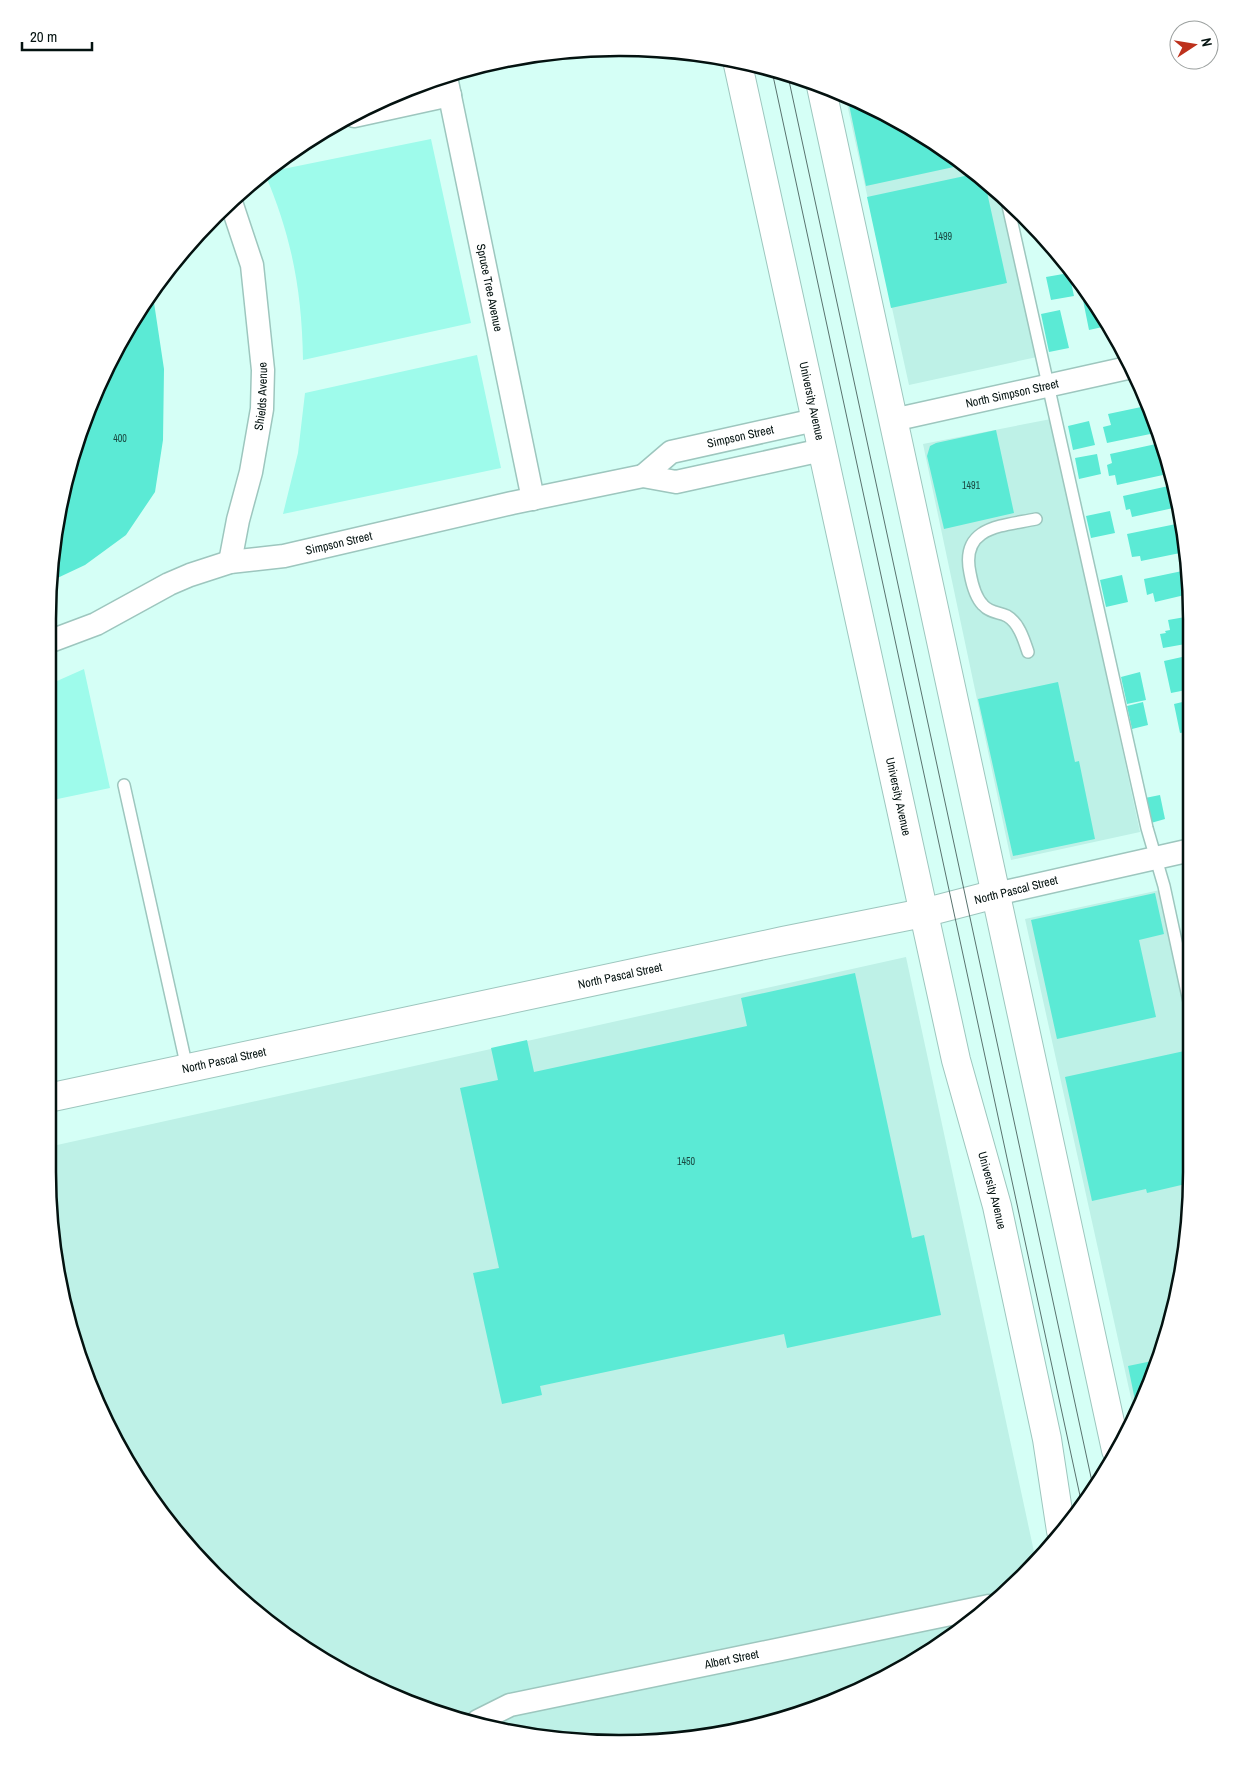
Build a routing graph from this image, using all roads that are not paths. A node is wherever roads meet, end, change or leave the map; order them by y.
1 (739, 69) edge
2 (448, 86) edge
3 (823, 94) edge
4 (395, 103) edge
5 (233, 209) edge
6 (1010, 213) edge
7 (1124, 369) edge
8 (1047, 385) junction
9 (815, 420) junction
10 (893, 420) junction
11 (822, 450) junction
12 (643, 476) junction
13 (533, 499) junction
14 (1036, 519) dead end
15 (230, 562) junction
16 (56, 639) edge
17 (1028, 652) dead end
18 (124, 784) dead end
19 (1183, 852) edge
20 (1156, 858) junction
21 (996, 894) junction
22 (923, 914) junction
23 (1183, 971) edge
24 (187, 1069) junction
25 (56, 1096) edge
26 (1114, 1441) edge
27 (1060, 1522) edge
28 (973, 1609) edge
29 (484, 1718) edge

1 - 9 main road, University Avenue
2 - 4 street
2 - 13 street, Spruce Tree Avenue
3 - 10 main road
5 - 15 street, Shields Avenue
6 - 8 lane
7 - 8 street, North Simpson Street
8 - 10 street, North Simpson Street
8 - 20 lane
9 - 11 main road, University Avenue
9 - 12 street, Simpson Street
10 - 21 main road
11 - 12 street, Simpson Street
11 - 22 main road, University Avenue
12 - 13 street, Simpson Street
13 - 15 street, Simpson Street
14 - 17 lane
15 - 16 street, Simpson Street
18 - 24 lane
19 - 20 street, North Pascal Street
20 - 21 street, North Pascal Street
20 - 23 lane
21 - 22 main road, North Pascal Street
21 - 26 main road
22 - 24 main road, North Pascal Street
22 - 27 main road, University Avenue
24 - 25 main road, North Pascal Street
28 - 29 street, Albert Street

